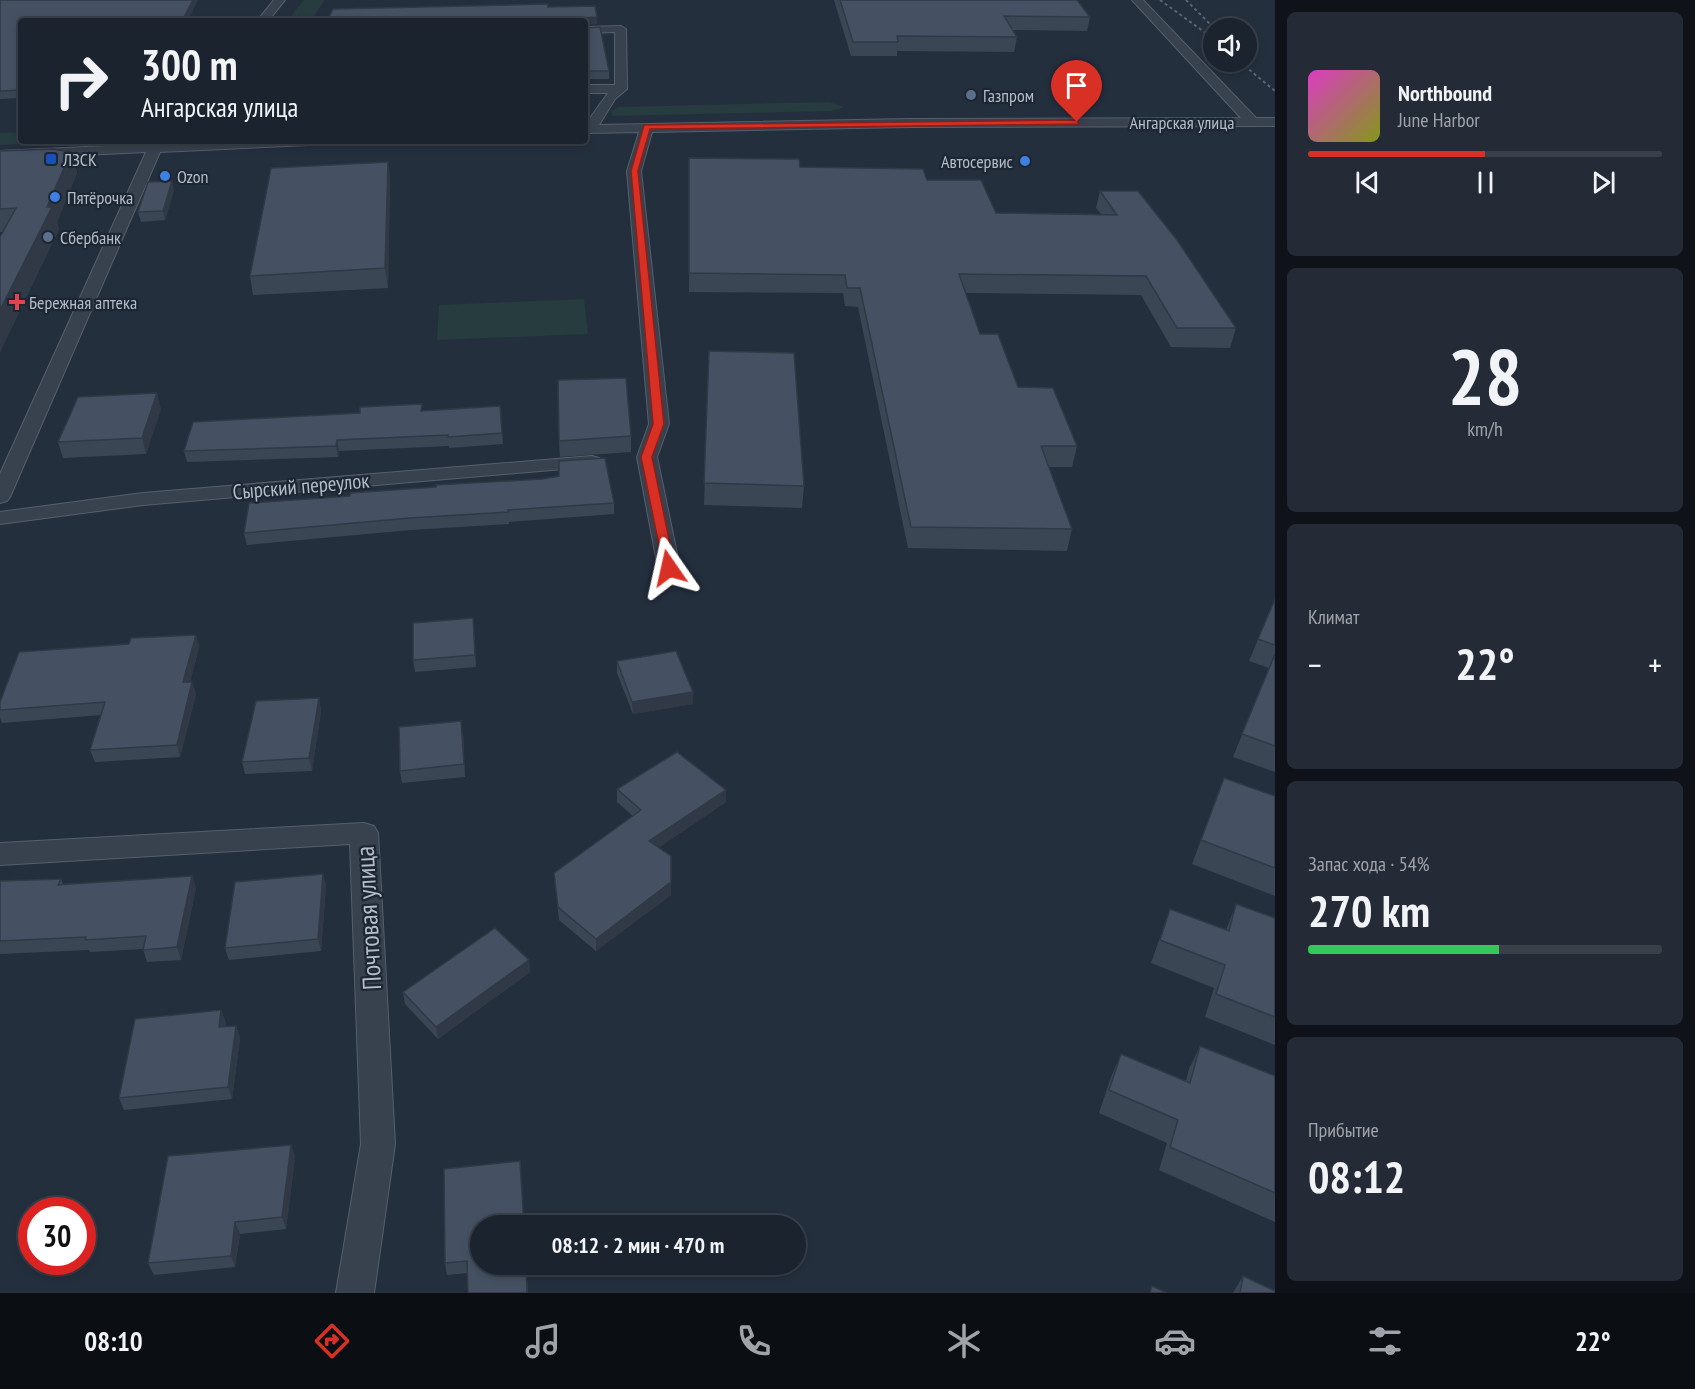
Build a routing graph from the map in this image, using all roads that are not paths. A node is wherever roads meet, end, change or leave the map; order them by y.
1 (280, 0) edge
2 (1137, 0) edge
3 (265, 18) edge
4 (588, 30) edge
5 (588, 89) edge
6 (621, 89) junction
7 (1251, 122) junction
8 (1275, 122) edge
9 (647, 127) junction
10 (588, 129) edge
11 (157, 144) edge
12 (0, 155) edge
13 (604, 462) edge
14 (0, 497) edge
15 (0, 518) edge
16 (669, 568) dead end
17 (0, 854) edge
18 (355, 1293) edge

1 - 3 street
2 - 7 street
4 - 6 street
5 - 6 street
6 - 10 street
7 - 8 street, Ангарская улица
7 - 9 street, Ангарская улица
9 - 10 street, Ангарская улица
9 - 16 street
11 - 12 street
11 - 14 street
13 - 15 street, Сырский переулок
17 - 18 street, Почтовая улица

